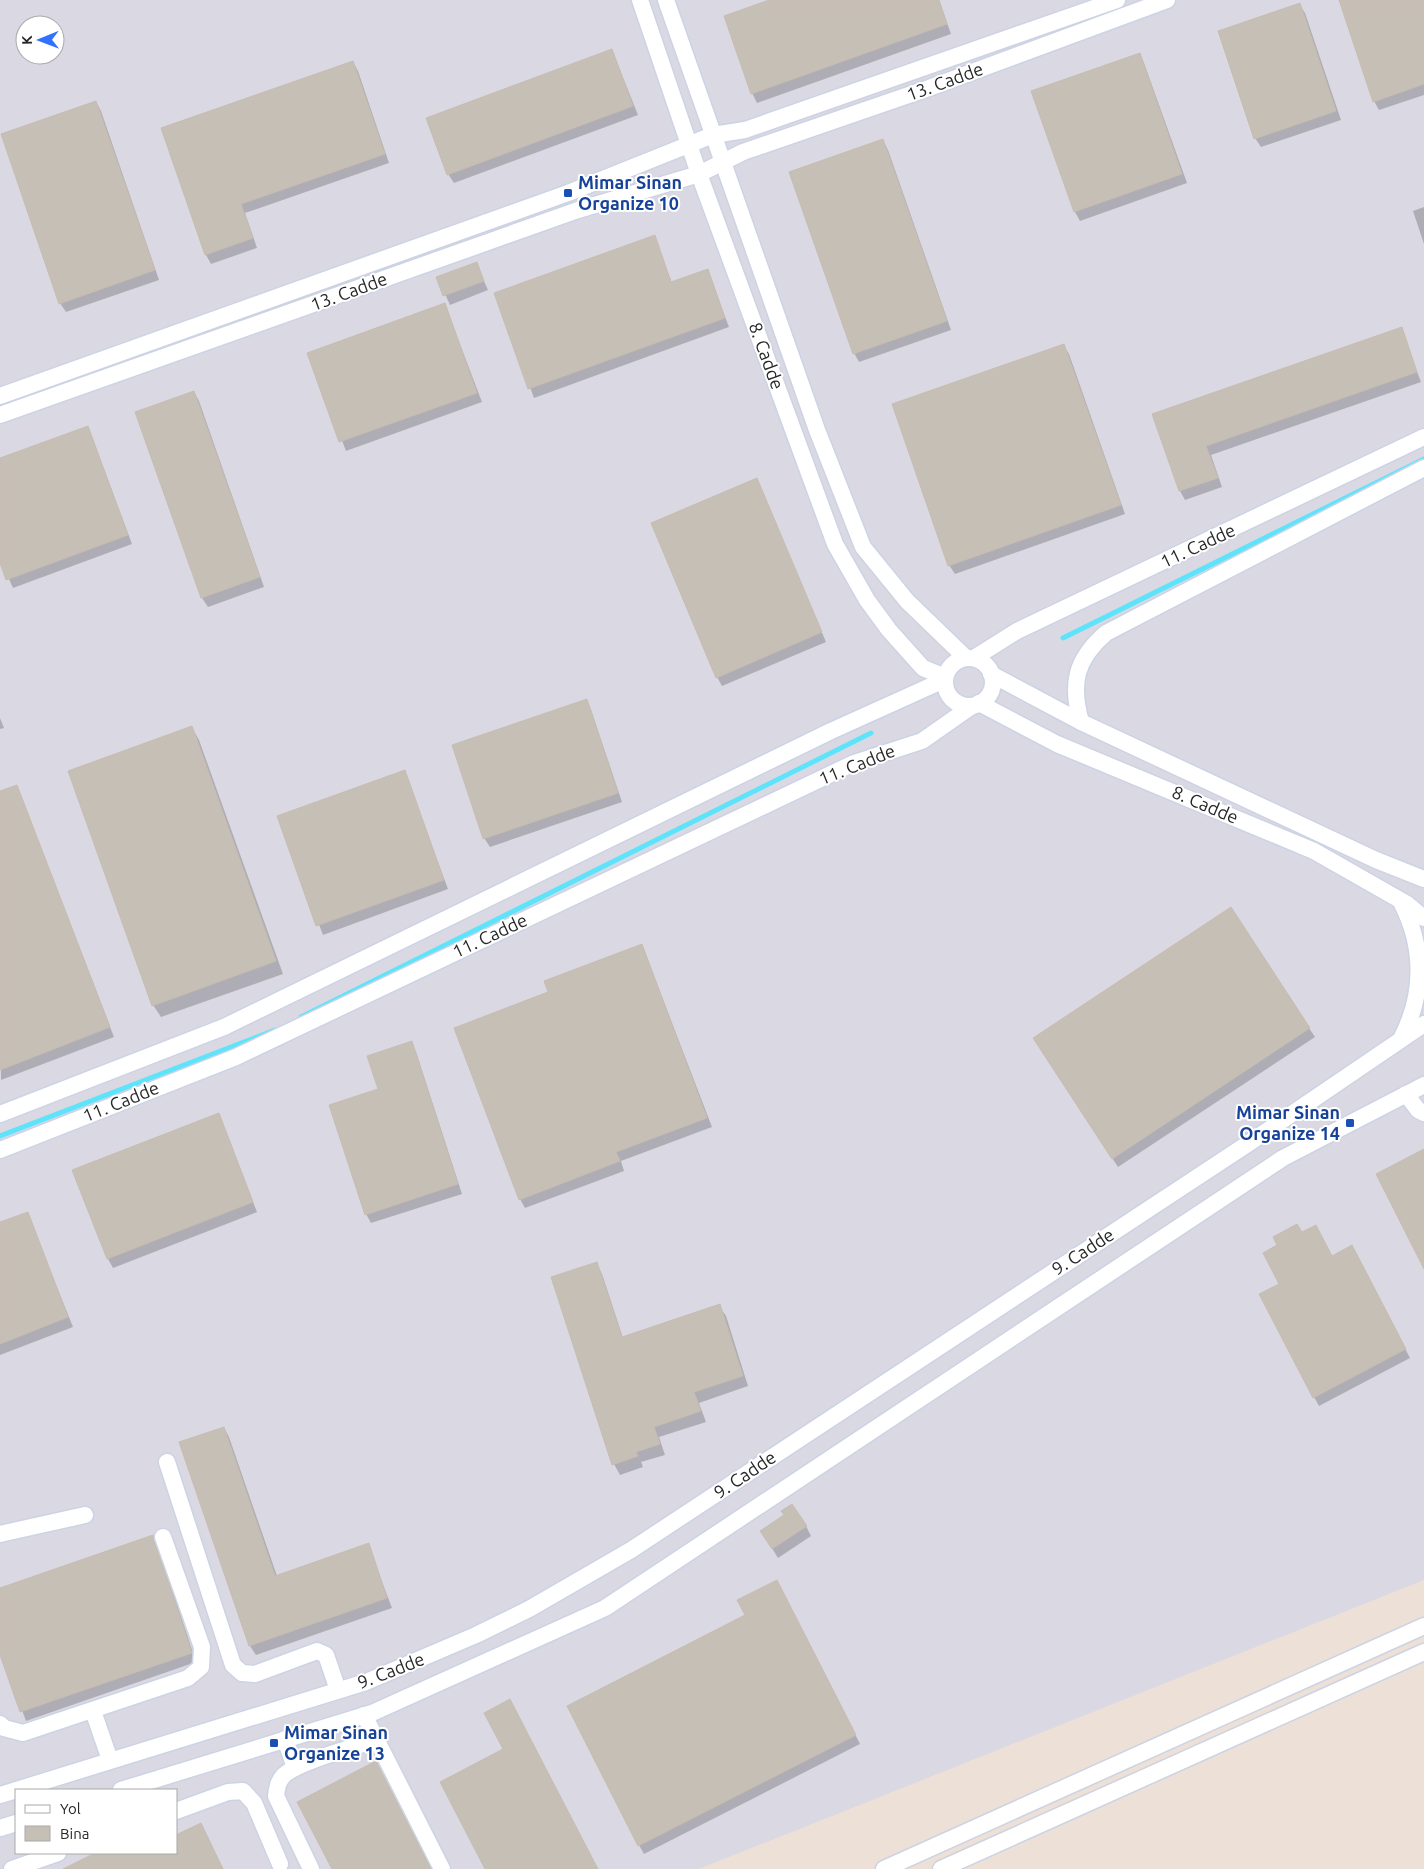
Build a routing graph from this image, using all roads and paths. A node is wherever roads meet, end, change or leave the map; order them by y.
1 (640, 0) edge
2 (666, 0) edge
3 (1117, 0) edge
4 (1167, 0) edge
5 (713, 135) junction
6 (689, 145) junction
7 (723, 164) junction
8 (699, 174) junction
9 (0, 396) edge
10 (0, 415) edge
11 (1424, 437) edge
12 (1424, 468) edge
13 (970, 658) junction
14 (992, 674) junction
15 (945, 679) junction
16 (976, 704) junction
17 (1082, 722) junction
18 (1424, 879) edge
19 (1400, 900) junction
20 (1424, 918) edge
21 (1424, 1024) edge
22 (1401, 1039) junction
23 (1424, 1084) edge
24 (1406, 1094) junction
25 (0, 1114) edge
26 (1424, 1114) edge
27 (0, 1150) edge
28 (167, 1462) dead end
29 (85, 1515) dead end
30 (0, 1534) edge
31 (163, 1537) dead end
32 (1424, 1626) edge
33 (1424, 1652) edge
34 (338, 1690) junction
35 (93, 1711) junction
36 (364, 1715) junction
37 (0, 1724) edge
38 (286, 1739) junction
39 (375, 1740) junction
40 (110, 1760) junction
41 (295, 1768) junction
42 (170, 1783) edge
43 (19, 1789) edge
44 (128, 1789) edge
45 (15, 1790) edge
46 (0, 1795) edge
47 (178, 1807) edge
48 (15, 1823) edge
49 (0, 1828) edge
50 (55, 1854) edge
51 (280, 1864) dead end
52 (12, 1869) edge
53 (311, 1869) edge
54 (442, 1869) edge
55 (884, 1869) edge
56 (941, 1869) edge

1 - 6 street, 8. Cadde
2 - 5 street, 8. Cadde
3 - 5 street, 13. Cadde
4 - 7 street, 13. Cadde
5 - 6 street, 13. Cadde
5 - 7 street, 8. Cadde
6 - 8 street, 8. Cadde
6 - 9 street, 13. Cadde
7 - 8 street, 13. Cadde
7 - 13 street, 8. Cadde
8 - 10 street, 13. Cadde
8 - 15 street, 8. Cadde
11 - 13 street, 11. Cadde
12 - 17 street, 11. Cadde
13 - 14 street
13 - 15 street
14 - 16 street
14 - 17 street, 8. Cadde
15 - 16 street
15 - 25 street, 11. Cadde
16 - 19 street, 8. Cadde
16 - 27 street, 11. Cadde
17 - 18 street, 8. Cadde
19 - 20 street, 8. Cadde
19 - 22 street
21 - 22 street, 9. Cadde
22 - 34 street, 9. Cadde
23 - 24 street, 9. Cadde
24 - 26 street
24 - 36 street, 9. Cadde
28 - 34 street
29 - 30 street
31 - 35 street
32 - 55 street
33 - 56 street
34 - 40 street, 9. Cadde
35 - 37 street
35 - 40 street
36 - 38 street, 9. Cadde
36 - 39 street
38 - 41 street
38 - 42 street, 9. Cadde
39 - 41 street
39 - 54 street
40 - 43 street, 9. Cadde
41 - 53 street
42 - 44 street, 9. Cadde
45 - 46 street, 9. Cadde
47 - 51 street
48 - 49 street
50 - 52 street

